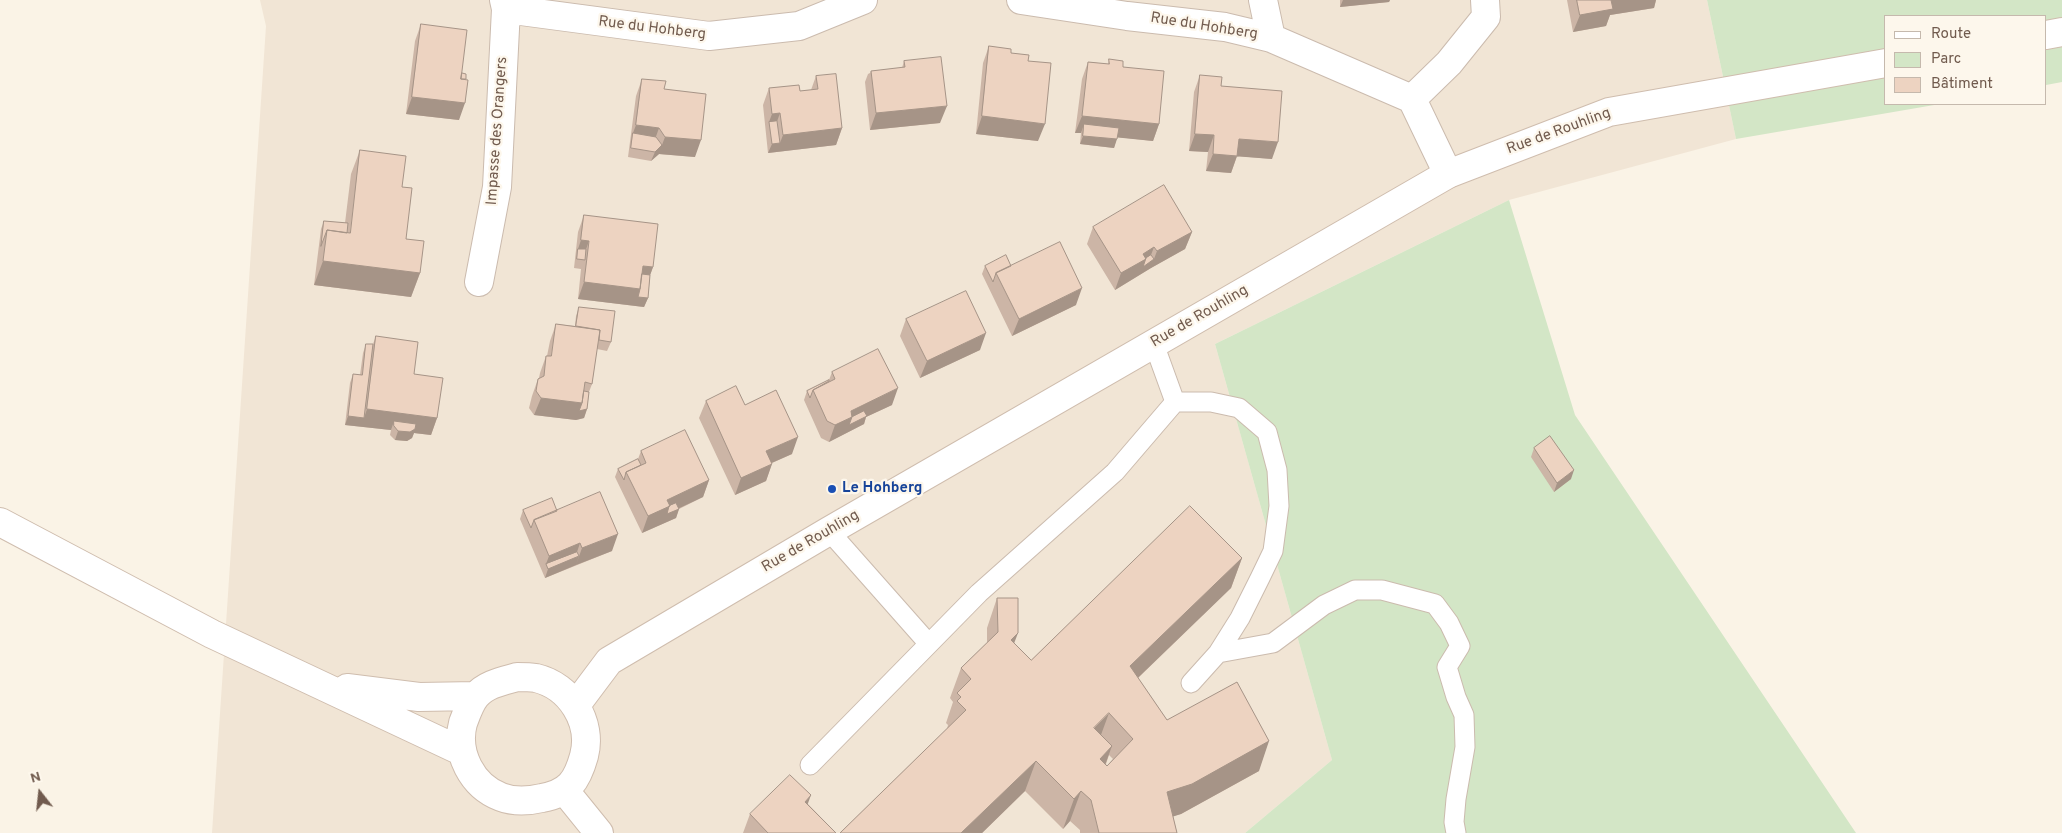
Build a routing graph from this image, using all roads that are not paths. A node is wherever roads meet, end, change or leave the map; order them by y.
1 (864, 0) edge
2 (1021, 0) edge
3 (1263, 0) edge
4 (1485, 0) edge
5 (505, 4) edge
6 (2062, 32) edge
7 (2047, 35) edge
8 (1271, 38) junction
9 (1884, 63) edge
10 (1412, 99) junction
11 (1448, 174) junction
12 (480, 282) dead end
13 (1154, 344) junction
14 (1175, 402) junction
15 (0, 522) edge
16 (829, 531) junction
17 (929, 644) junction
18 (1218, 653) junction
19 (311, 680) junction
20 (1192, 683) dead end
21 (476, 696) junction
22 (576, 705) junction
23 (461, 751) junction
24 (810, 764) dead end
25 (565, 791) junction
26 (600, 833) edge
27 (1456, 833) edge

1 - 5 street, Rue du Hohberg
2 - 8 street, Rue du Hohberg
3 - 8 street
4 - 10 street
5 - 12 street, Impasse des Orangers
6 - 7 street
8 - 10 street, Rue du Hohberg
9 - 11 street, Rue de Rouhling
10 - 11 street
11 - 13 street, Rue de Rouhling
13 - 14 lane
13 - 16 street, Rue de Rouhling
14 - 17 lane
14 - 18 lane
15 - 19 street
16 - 17 lane
16 - 22 street, Rue de Rouhling
17 - 24 lane
18 - 20 lane
18 - 27 lane
19 - 21 street
19 - 23 street
21 - 22 street
21 - 23 street
22 - 25 street
23 - 25 street
25 - 26 street

